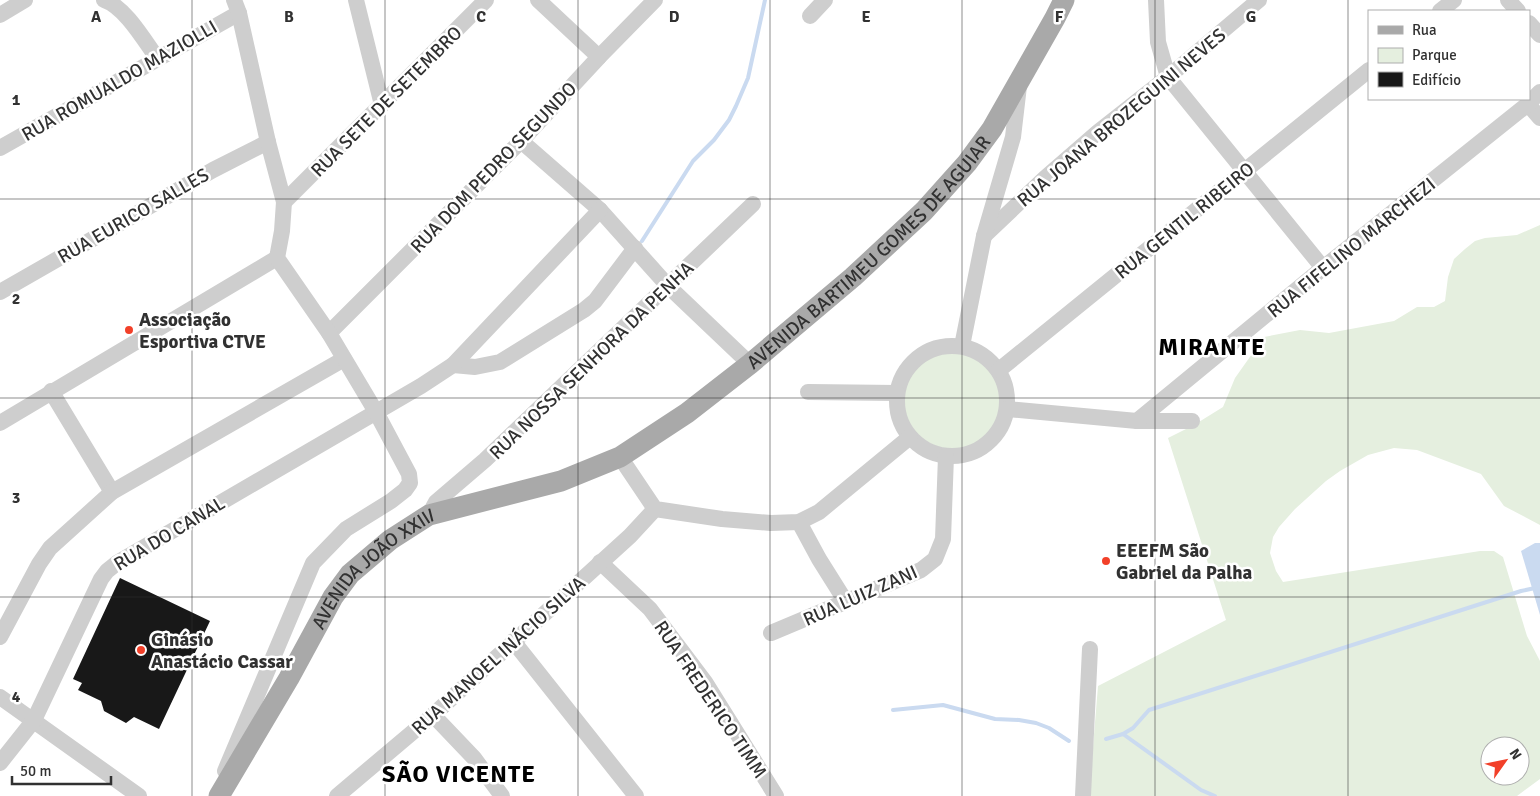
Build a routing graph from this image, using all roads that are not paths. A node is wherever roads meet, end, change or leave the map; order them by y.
1 (25, 0) edge
2 (104, 0) edge
3 (356, 0) edge
4 (486, 0) edge
5 (538, 0) edge
6 (654, 0) edge
7 (825, 0) edge
8 (1064, 0) edge
9 (1156, 0) edge
10 (1259, 0) edge
11 (1454, 0) edge
12 (1508, 0) edge
13 (236, 6) edge
14 (1441, 10) edge
15 (1517, 10) edge
16 (0, 15) edge
17 (810, 16) dead end
18 (1530, 24) edge
19 (1540, 35) edge
20 (599, 57) junction
21 (158, 58) junction
22 (1368, 71) edge
23 (1168, 77) junction
24 (1019, 84) junction
25 (1540, 92) edge
26 (1528, 104) junction
27 (382, 105) junction
28 (1540, 118) edge
29 (521, 141) junction
30 (268, 142) junction
31 (0, 148) edge
32 (1244, 172) junction
33 (284, 202) junction
34 (753, 204) dead end
35 (600, 210) junction
36 (984, 236) junction
37 (635, 248) junction
38 (277, 258) junction
39 (1323, 268) junction
40 (668, 286) junction
41 (0, 292) edge
42 (329, 333) junction
43 (962, 346) junction
44 (344, 359) junction
45 (750, 364) junction
46 (453, 365) junction
47 (999, 370) junction
48 (51, 391) junction
49 (808, 392) dead end
50 (897, 393) junction
51 (1007, 409) junction
52 (376, 412) junction
53 (1137, 421) junction
54 (1192, 421) dead end
55 (0, 423) edge
56 (910, 437) junction
57 (946, 456) junction
58 (620, 457) junction
59 (112, 492) junction
60 (655, 509) junction
61 (429, 515) junction
62 (799, 522) junction
63 (600, 562) junction
64 (846, 602) junction
65 (771, 633) dead end
66 (0, 637) edge
67 (513, 641) junction
68 (1090, 649) dead end
69 (0, 697) edge
70 (433, 715) junction
71 (34, 720) junction
72 (0, 763) edge
73 (342, 794) edge
74 (139, 796) edge
75 (214, 796) edge
76 (219, 796) edge
77 (502, 796) edge
78 (636, 796) edge
79 (776, 796) edge
80 (1083, 796) edge

1 - 16 street
2 - 21 street
3 - 27 street
4 - 27 street, RUA SETE DE SETEMBRO
5 - 20 street
6 - 20 street, RUA DOM PEDRO SEGUNDO
7 - 17 street
8 - 24 main road, AVENIDA BARTIMEU GOMES DE AGUIAR
9 - 23 street
10 - 23 street, RUA JOANA BROZEGUINI NEVES
11 - 14 street
12 - 15 street
13 - 21 street, RUA ROMUALDO MAZIOLLI
13 - 30 street
18 - 19 street
20 - 29 street, RUA DOM PEDRO SEGUNDO
21 - 31 street, RUA ROMUALDO MAZIOLLI
22 - 32 street, RUA GENTIL RIBEIRO
23 - 32 street
23 - 36 street, RUA JOANA BROZEGUINI NEVES
24 - 36 street
24 - 45 main road, AVENIDA BARTIMEU GOMES DE AGUIAR
25 - 26 street, RUA FIFELINO MARCHEZI
26 - 28 street
26 - 39 street, RUA FIFELINO MARCHEZI
27 - 33 street, RUA SETE DE SETEMBRO
29 - 35 street
29 - 42 street, RUA DOM PEDRO SEGUNDO
30 - 33 street
30 - 41 street, RUA EURICO SALLES
32 - 39 street
32 - 47 street, RUA GENTIL RIBEIRO
33 - 38 street
34 - 40 street, RUA NOSSA SENHORA DA PENHA
35 - 37 street
35 - 46 street, RUA DO CANAL
36 - 43 street
37 - 40 street
37 - 46 street
38 - 42 street
38 - 48 street
39 - 53 street, RUA FIFELINO MARCHEZI
40 - 45 street
40 - 61 street, RUA NOSSA SENHORA DA PENHA
42 - 44 street
43 - 47 street
43 - 50 street
44 - 52 street
44 - 59 street
45 - 58 main road, AVENIDA BARTIMEU GOMES DE AGUIAR
46 - 52 street, RUA DO CANAL
47 - 51 street
48 - 55 street
48 - 59 street
49 - 50 street
50 - 56 street
51 - 53 street
51 - 57 street
52 - 71 street, RUA DO CANAL
52 - 75 street
53 - 54 street
56 - 57 street
56 - 62 street
57 - 64 street, RUA LUIZ ZANI
58 - 60 street
58 - 61 main road, AVENIDA JOÃO XXIII
59 - 66 street
60 - 62 street
60 - 63 street, RUA MANOEL INÁCIO SILVA
61 - 76 main road, AVENIDA JOÃO XXIII
62 - 64 street
63 - 67 street, RUA MANOEL INÁCIO SILVA
63 - 79 street, RUA FREDERICO TIMM
64 - 65 street, RUA LUIZ ZANI
67 - 70 street, RUA MANOEL INÁCIO SILVA
67 - 78 street
68 - 80 street
69 - 71 street
70 - 73 street, RUA MANOEL INÁCIO SILVA
70 - 77 street
71 - 72 street, RUA DO CANAL
71 - 74 street

